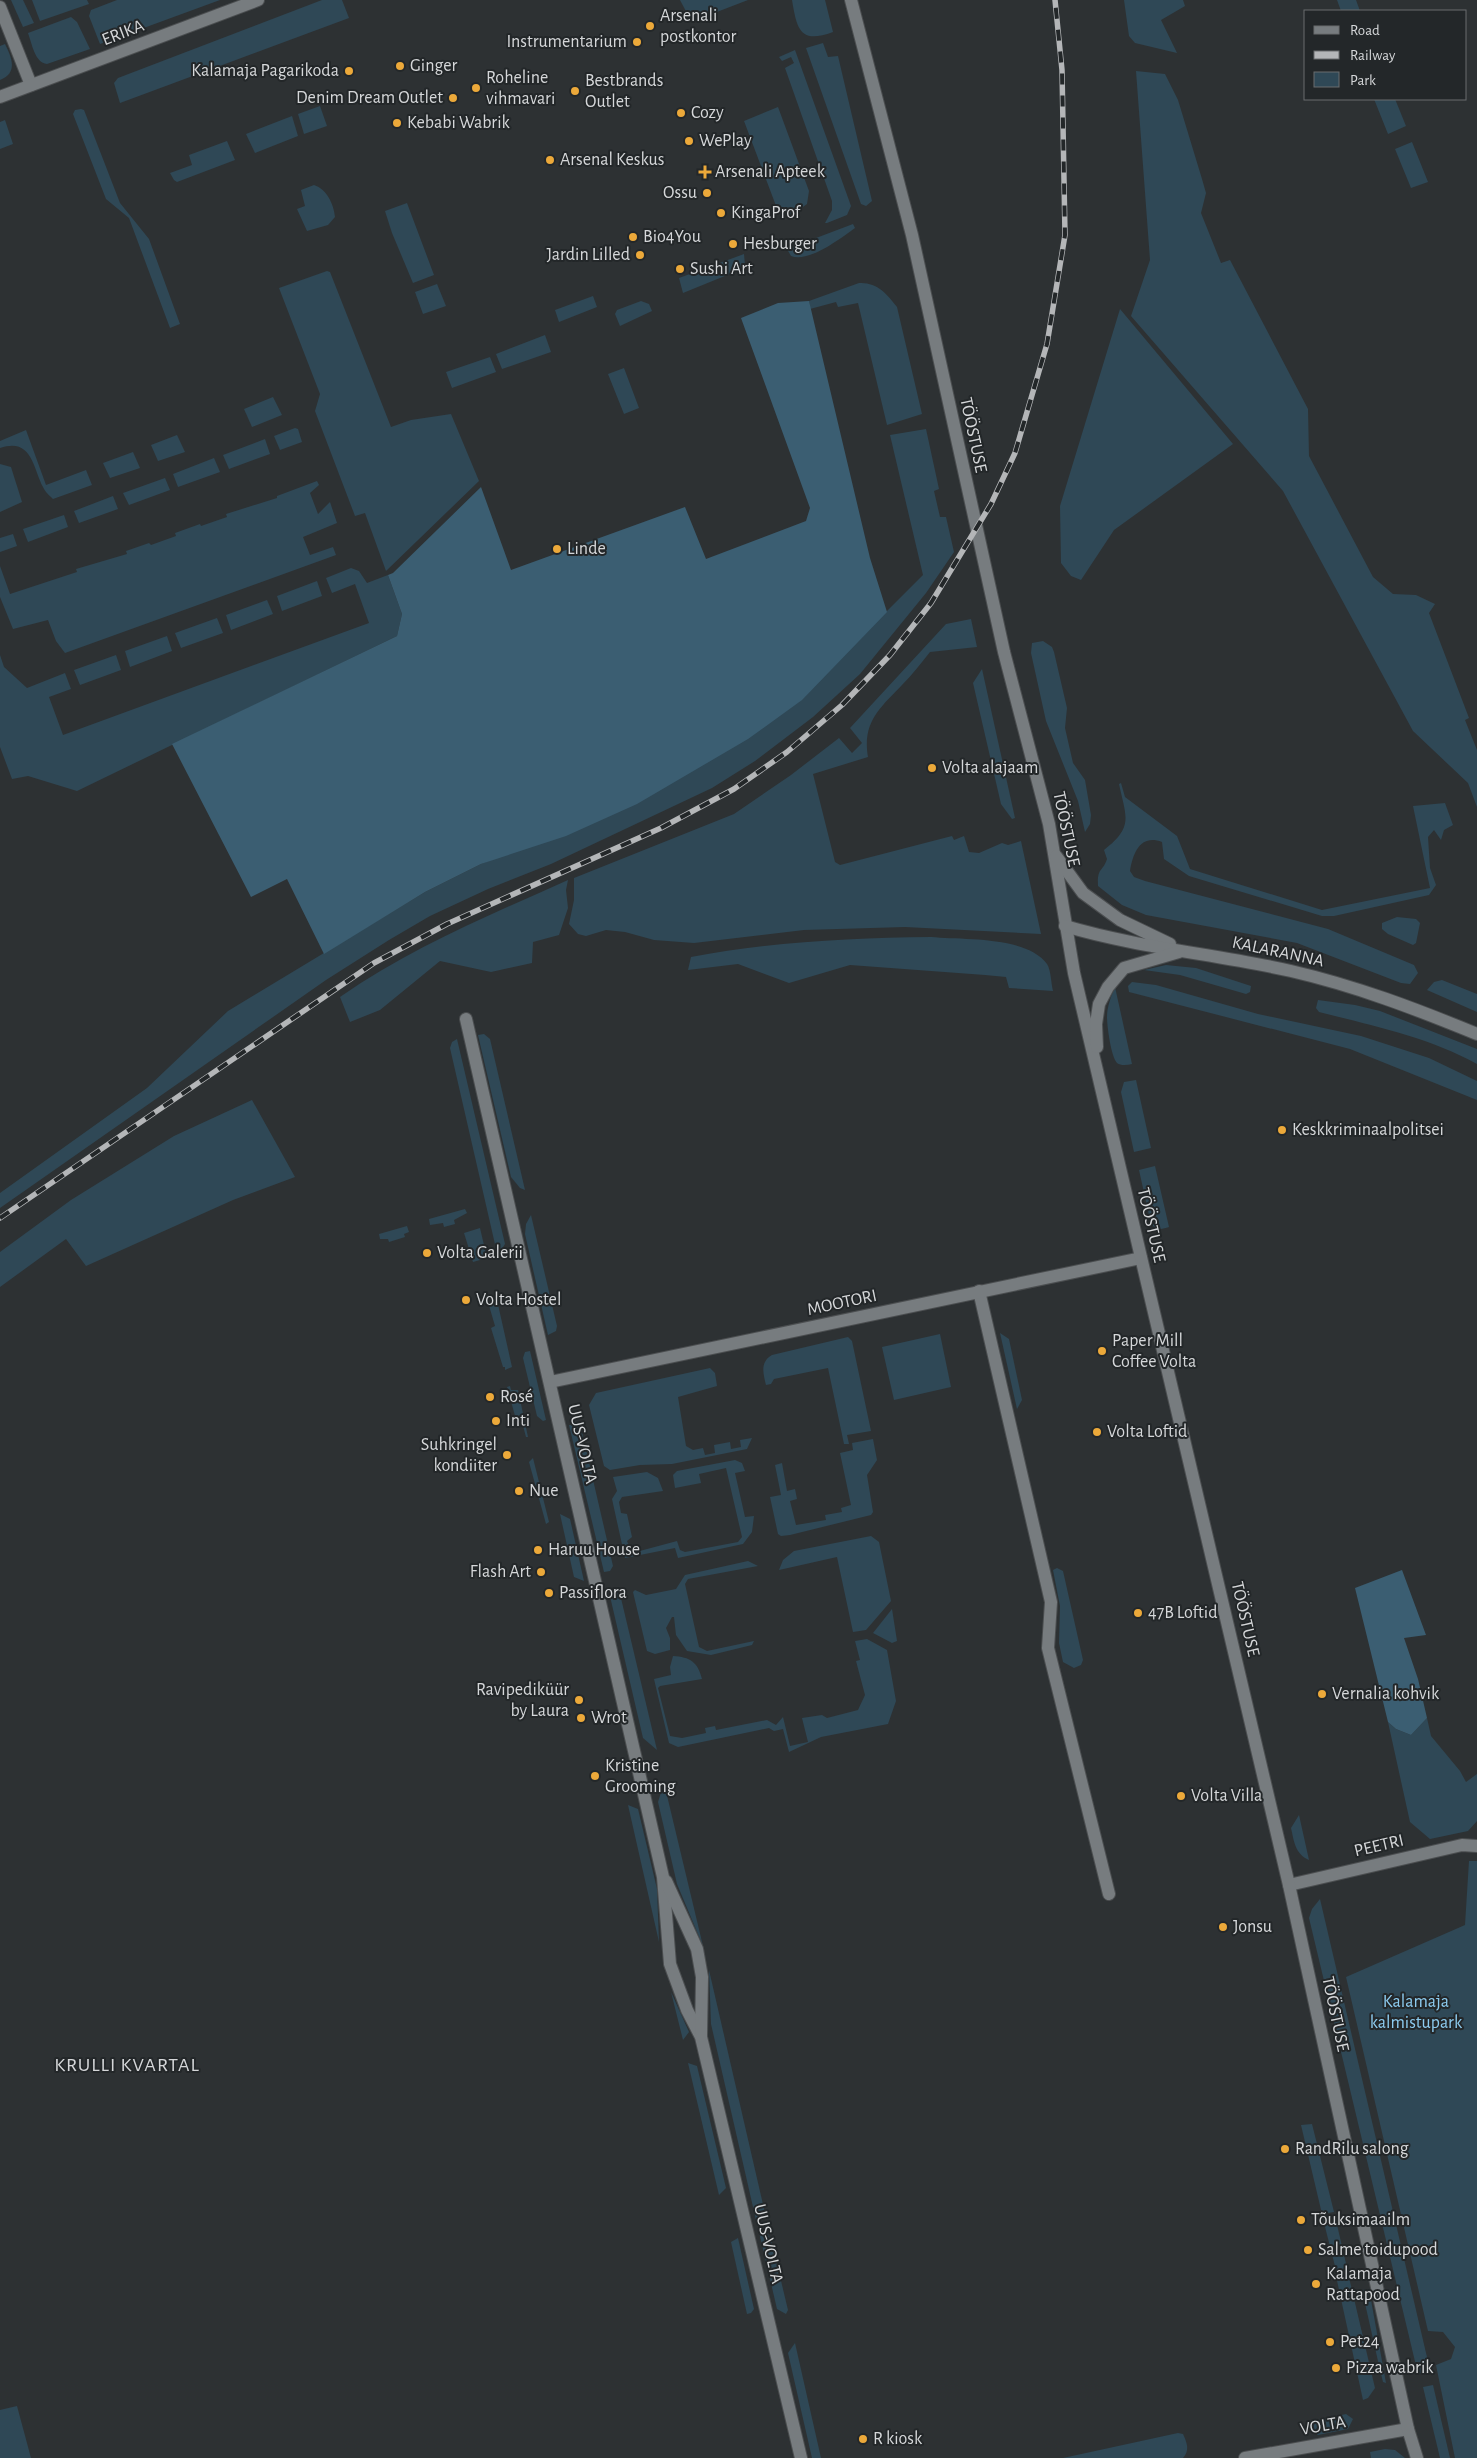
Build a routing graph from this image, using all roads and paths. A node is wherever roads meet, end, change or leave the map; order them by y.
1 (258, 0) edge
2 (851, 0) edge
3 (0, 7) edge
4 (31, 85) junction
5 (0, 97) edge
6 (1056, 855) junction
7 (1065, 926) junction
8 (1184, 951) junction
9 (466, 1019) dead end
10 (1477, 1034) edge
11 (1097, 1073) junction
12 (1141, 1258) junction
13 (980, 1291) junction
14 (550, 1382) junction
15 (1477, 1846) edge
16 (663, 1877) junction
17 (1289, 1885) junction
18 (1109, 1894) dead end
19 (701, 2037) junction
20 (1408, 2429) junction
21 (801, 2458) edge
22 (1245, 2458) edge
23 (1416, 2458) edge

1 - 4 street, ERIKA
2 - 6 street, TÖÖSTUSE
3 - 4 street
4 - 5 street, ERIKA
6 - 7 street, TÖÖSTUSE
6 - 8 street
7 - 8 street, KALARANNA
7 - 11 street, TÖÖSTUSE
8 - 10 street, KALARANNA
8 - 11 street
9 - 14 street, UUS-VOLTA
11 - 12 street, TÖÖSTUSE
12 - 13 street, MOOTORI
12 - 17 street, TÖÖSTUSE
13 - 14 street, MOOTORI
13 - 18 street
14 - 16 street, UUS-VOLTA
15 - 17 street, PEETRI
16 - 19 street, UUS-VOLTA
16 - 19 street, UUS-VOLTA
17 - 20 street, TÖÖSTUSE
19 - 21 street, UUS-VOLTA
20 - 22 street, VOLTA
20 - 23 street, TÖÖSTUSE

